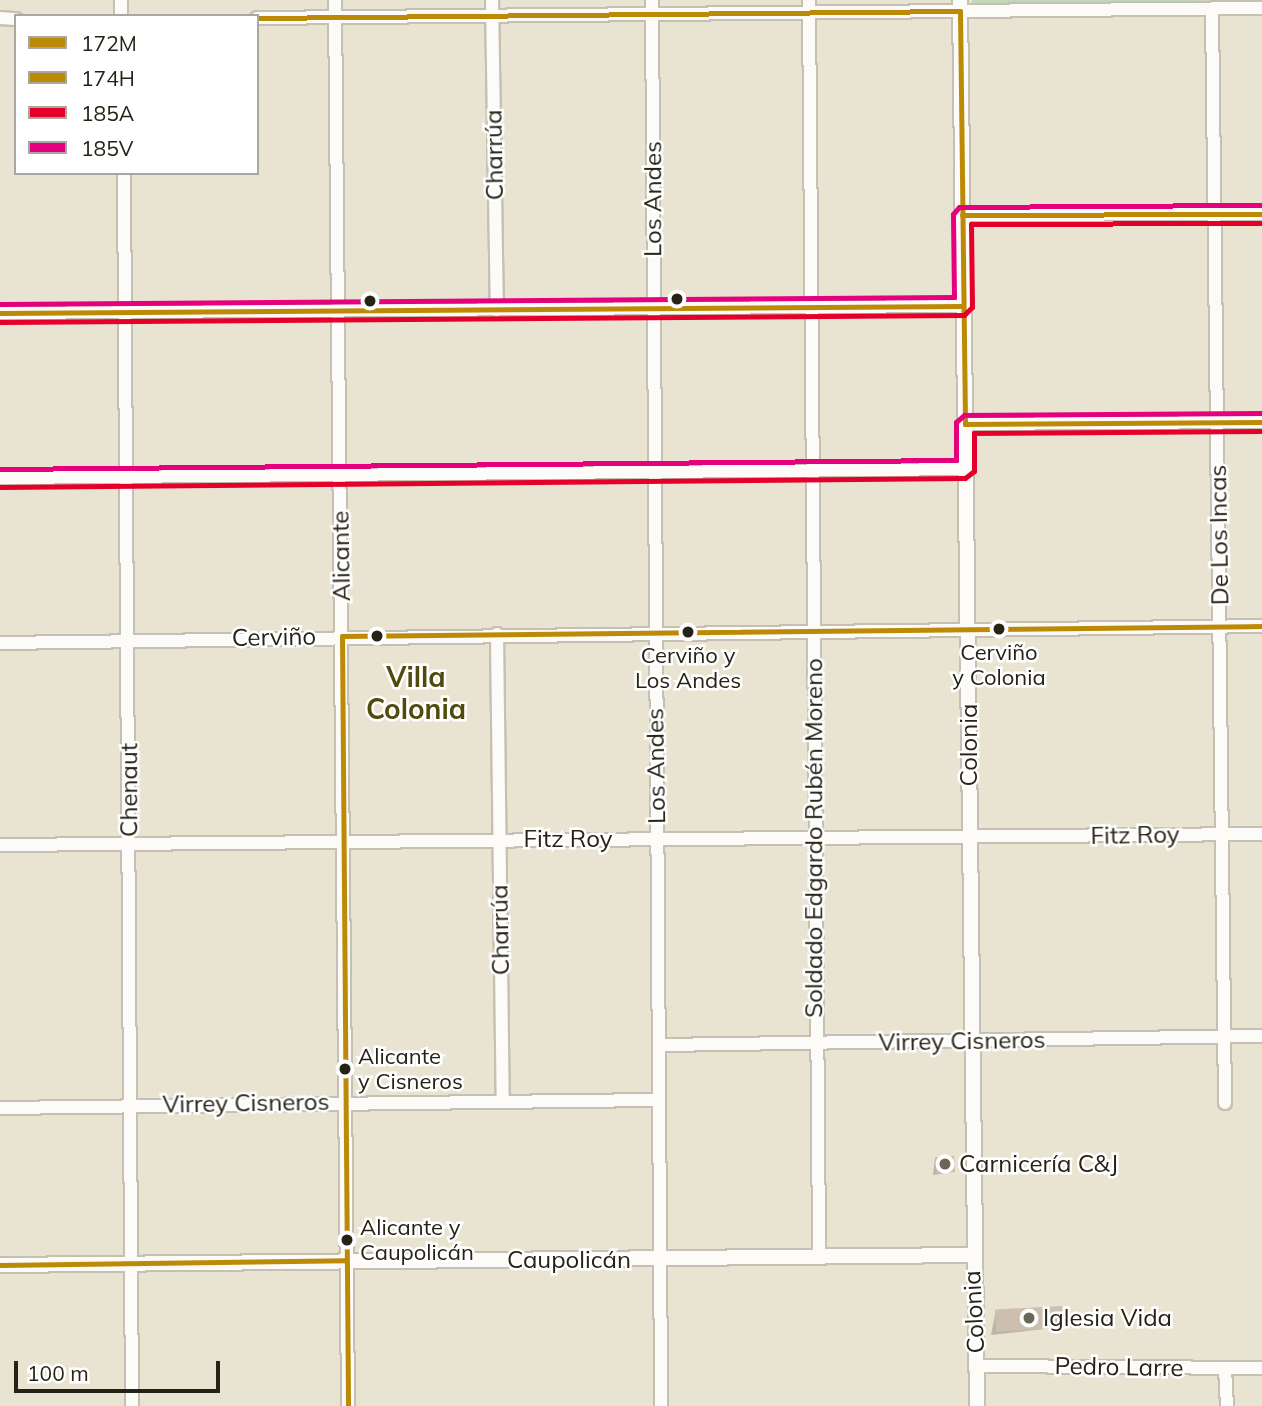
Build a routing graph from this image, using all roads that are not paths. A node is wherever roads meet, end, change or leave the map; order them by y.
1 (335, 0) edge
2 (492, 0) edge
3 (652, 0) edge
4 (809, 0) edge
5 (960, 6) edge
6 (1262, 8) edge
7 (1212, 9) junction
8 (335, 16) junction
9 (492, 16) junction
10 (809, 16) junction
11 (652, 17) junction
12 (259, 18) edge
13 (124, 175) edge
14 (1216, 214) junction
15 (1262, 214) edge
16 (962, 215) junction
17 (809, 306) junction
18 (963, 306) junction
19 (653, 307) junction
20 (497, 310) junction
21 (340, 312) junction
22 (0, 313) edge
23 (127, 313) junction
24 (1262, 422) edge
25 (1218, 423) junction
26 (965, 424) junction
27 (813, 467) junction
28 (965, 468) junction
29 (652, 469) junction
30 (126, 475) junction
31 (339, 475) junction
32 (0, 478) edge
33 (1220, 626) junction
34 (1262, 626) edge
35 (969, 629) junction
36 (654, 632) junction
37 (813, 632) junction
38 (497, 634) junction
39 (342, 636) junction
40 (129, 639) junction
41 (0, 643) edge
42 (1221, 834) junction
43 (1262, 834) edge
44 (970, 836) junction
45 (815, 837) junction
46 (346, 839) junction
47 (498, 839) junction
48 (658, 839) junction
49 (129, 843) junction
50 (0, 845) edge
51 (1223, 1036) junction
52 (1262, 1036) edge
53 (973, 1041) junction
54 (815, 1043) junction
55 (661, 1045) junction
56 (659, 1100) junction
57 (503, 1101) junction
58 (346, 1102) junction
59 (1225, 1103) dead end
60 (132, 1104) junction
61 (0, 1108) edge
62 (971, 1255) junction
63 (819, 1256) junction
64 (346, 1260) junction
65 (661, 1260) junction
66 (0, 1265) edge
67 (133, 1265) junction
68 (976, 1366) junction
69 (1225, 1368) junction
70 (1262, 1368) edge
71 (132, 1406) edge
72 (348, 1406) edge
73 (661, 1406) edge
74 (977, 1406) edge
75 (1227, 1406) edge

1 - 8 street, Alicante
2 - 9 street, Charrúa
3 - 11 street, Los Andes
4 - 10 street, Soldado Edgardo Rubén Moreno
5 - 7 street
5 - 10 street
5 - 16 street, Colonia
6 - 7 street
7 - 14 street, De Los Incas
8 - 9 street
8 - 12 street
8 - 21 street, Alicante
9 - 11 street
9 - 20 street, Charrúa
10 - 11 street
10 - 17 street, Soldado Edgardo Rubén Moreno
11 - 19 street, Los Andes
13 - 23 street, Chenaut
14 - 15 street
14 - 16 street
14 - 25 street, De Los Incas
16 - 18 street, Colonia
17 - 18 street
17 - 19 street
17 - 27 street, Soldado Edgardo Rubén Moreno
18 - 26 street, Colonia
19 - 20 street
19 - 29 street, Los Andes
20 - 21 street
21 - 23 street
21 - 31 street, Alicante
22 - 23 street
23 - 30 street, Chenaut
24 - 25 street
25 - 26 street
25 - 33 street, De Los Incas
26 - 28 street, Colonia
27 - 28 street
27 - 29 street
27 - 37 street, Soldado Edgardo Rubén Moreno
28 - 35 street, Colonia
29 - 31 street
29 - 36 street, Los Andes
30 - 31 street
30 - 32 street
30 - 40 street, Chenaut
31 - 39 street, Alicante
33 - 34 street, Cerviño
33 - 35 street, Cerviño
33 - 42 street, De Los Incas
35 - 37 street, Cerviño
35 - 44 street, Colonia
36 - 37 street, Cerviño
36 - 38 street, Cerviño
36 - 48 street, Los Andes
37 - 45 street, Soldado Edgardo Rubén Moreno
38 - 39 street, Cerviño
38 - 47 street, Charrúa
39 - 40 street, Cerviño
39 - 46 street, Alicante
40 - 41 street, Cerviño
40 - 49 street, Chenaut
42 - 43 street, Fitz Roy
42 - 44 street, Fitz Roy
42 - 51 street, De Los Incas
44 - 45 street, Fitz Roy
44 - 53 street, Colonia
45 - 48 street, Fitz Roy
45 - 54 street, Soldado Edgardo Rubén Moreno
46 - 47 street, Fitz Roy
46 - 49 street, Fitz Roy
46 - 58 street, Alicante
47 - 48 street, Fitz Roy
47 - 57 street, Charrúa
48 - 55 street, Los Andes
49 - 50 street, Fitz Roy
49 - 60 street, Chenaut
51 - 52 street, Virrey Cisneros
51 - 53 street, Virrey Cisneros
51 - 59 street, De Los Incas
53 - 54 street, Virrey Cisneros
53 - 62 street, Colonia
54 - 55 street, Virrey Cisneros
54 - 63 street, Soldado Edgardo Rubén Moreno
55 - 56 street, Los Andes
56 - 57 street, Virrey Cisneros
56 - 65 street, Los Andes
57 - 58 street, Virrey Cisneros
58 - 60 street, Virrey Cisneros
58 - 64 street, Alicante
60 - 61 street, Virrey Cisneros
60 - 67 street, Chenaut
62 - 63 street, Caupolicán
62 - 68 street, Colonia
63 - 65 street, Caupolicán
64 - 65 street, Caupolicán
64 - 67 street, Caupolicán
64 - 72 street, Alicante
65 - 73 street, Los Andes
66 - 67 street, Caupolicán
67 - 71 street, Chenaut
68 - 69 street, Pedro Larre
68 - 74 street, Colonia
69 - 70 street, Pedro Larre
69 - 75 street

